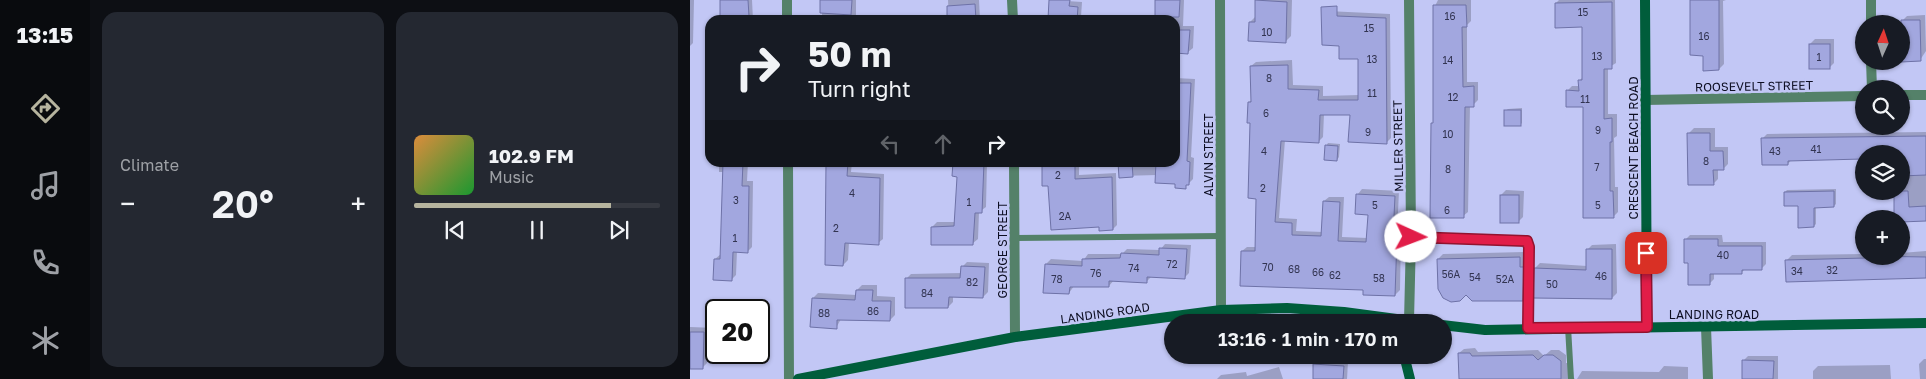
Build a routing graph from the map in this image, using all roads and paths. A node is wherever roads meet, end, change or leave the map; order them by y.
1 (787, 0) edge
2 (1012, 0) edge
3 (1220, 0) edge
4 (1409, 0) edge
5 (1644, 0) edge
6 (1871, 0) edge
7 (787, 15) edge
8 (1013, 15) edge
9 (1871, 15) edge
10 (1910, 95) edge
11 (1926, 95) edge
12 (1855, 96) edge
13 (1645, 100) junction
14 (788, 167) edge
15 (1014, 167) edge
16 (1221, 236) junction
17 (1411, 237) junction
18 (1014, 238) junction
19 (1221, 310) junction
20 (1358, 314) edge
21 (1412, 314) edge
22 (1926, 322) edge
23 (1452, 326) edge
24 (1647, 327) junction
25 (1706, 327) junction
26 (1528, 328) junction
27 (1568, 328) junction
28 (1015, 337) junction
29 (1406, 364) edge
30 (789, 379) edge
31 (798, 379) edge
32 (1410, 379) edge
33 (1571, 379) edge
34 (1708, 379) edge

1 - 7 street
2 - 8 street
3 - 16 street, ALVIN STREET
4 - 17 street, MILLER STREET
5 - 13 street, CRESCENT BEACH ROAD
6 - 9 street
10 - 11 street
12 - 13 street, ROOSEVELT STREET
13 - 24 street, CRESCENT BEACH ROAD
14 - 30 street
15 - 18 street, GEORGE STREET
16 - 18 lane
16 - 19 street, ALVIN STREET
17 - 21 street, MILLER STREET
17 - 26 lane
18 - 28 street, GEORGE STREET
19 - 20 street, LANDING ROAD
19 - 28 street, LANDING ROAD
22 - 25 street, LANDING ROAD
23 - 26 street, LANDING ROAD
24 - 25 street, LANDING ROAD
24 - 27 street, LANDING ROAD
25 - 34 street
26 - 27 street, LANDING ROAD
27 - 33 lane
28 - 31 street, LANDING ROAD
29 - 32 street

